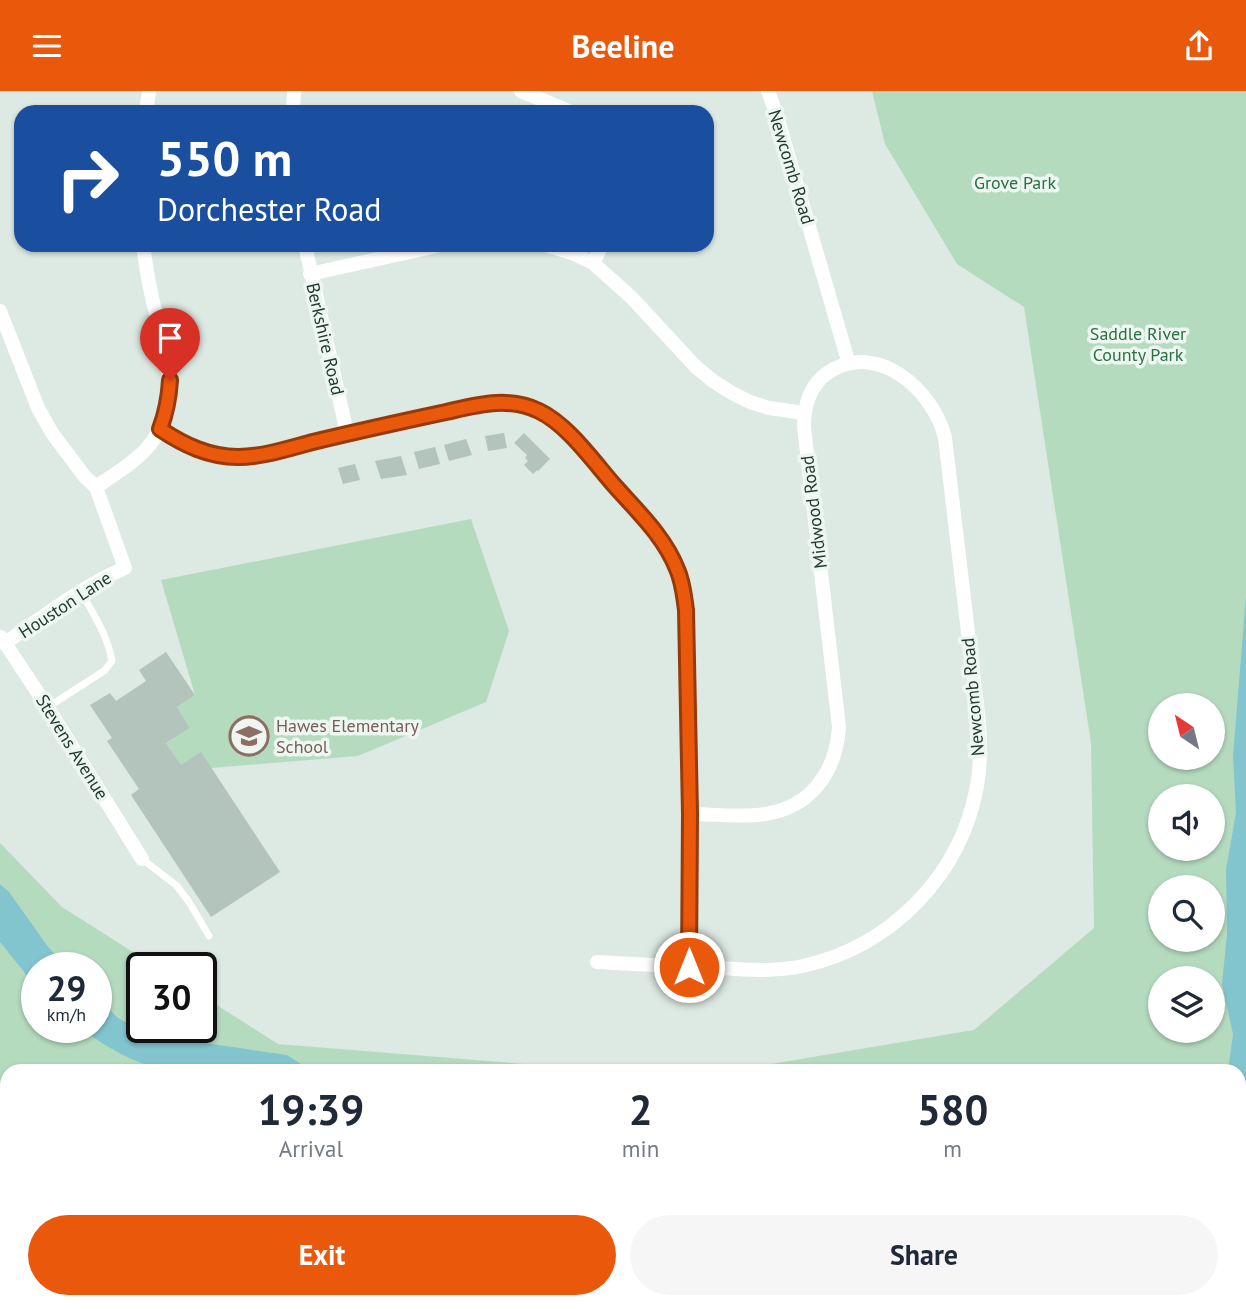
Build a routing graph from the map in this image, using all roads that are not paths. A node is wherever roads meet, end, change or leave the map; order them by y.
1 (521, 91) edge
2 (768, 91) edge
3 (554, 105) edge
4 (144, 252) edge
5 (306, 252) edge
6 (409, 252) edge
7 (569, 252) edge
8 (598, 252) edge
9 (593, 263) junction
10 (310, 274) junction
11 (0, 311) edge
12 (849, 364) junction
13 (804, 413) junction
14 (160, 429) junction
15 (347, 433) junction
16 (96, 488) junction
17 (81, 592) junction
18 (3, 639) edge
19 (48, 708) junction
20 (690, 814) junction
21 (142, 859) joint
22 (209, 936) dead end
23 (597, 962) dead end
24 (689, 967) junction

1 - 3 street
2 - 12 street, Newcomb Road
4 - 14 street
5 - 10 street, Berkshire Road
6 - 10 street
7 - 9 street
8 - 9 street
9 - 13 street
10 - 15 street, Berkshire Road
11 - 16 street
12 - 13 street
12 - 24 street, Newcomb Road
13 - 20 street, Midwood Road
14 - 15 street
14 - 16 street
15 - 20 street
16 - 17 street, Houston Lane
17 - 18 street, Houston Lane
17 - 19 lane
18 - 19 street, Stevens Avenue
19 - 21 street, Stevens Avenue
20 - 24 street
21 - 22 lane
23 - 24 street, Newcomb Road

